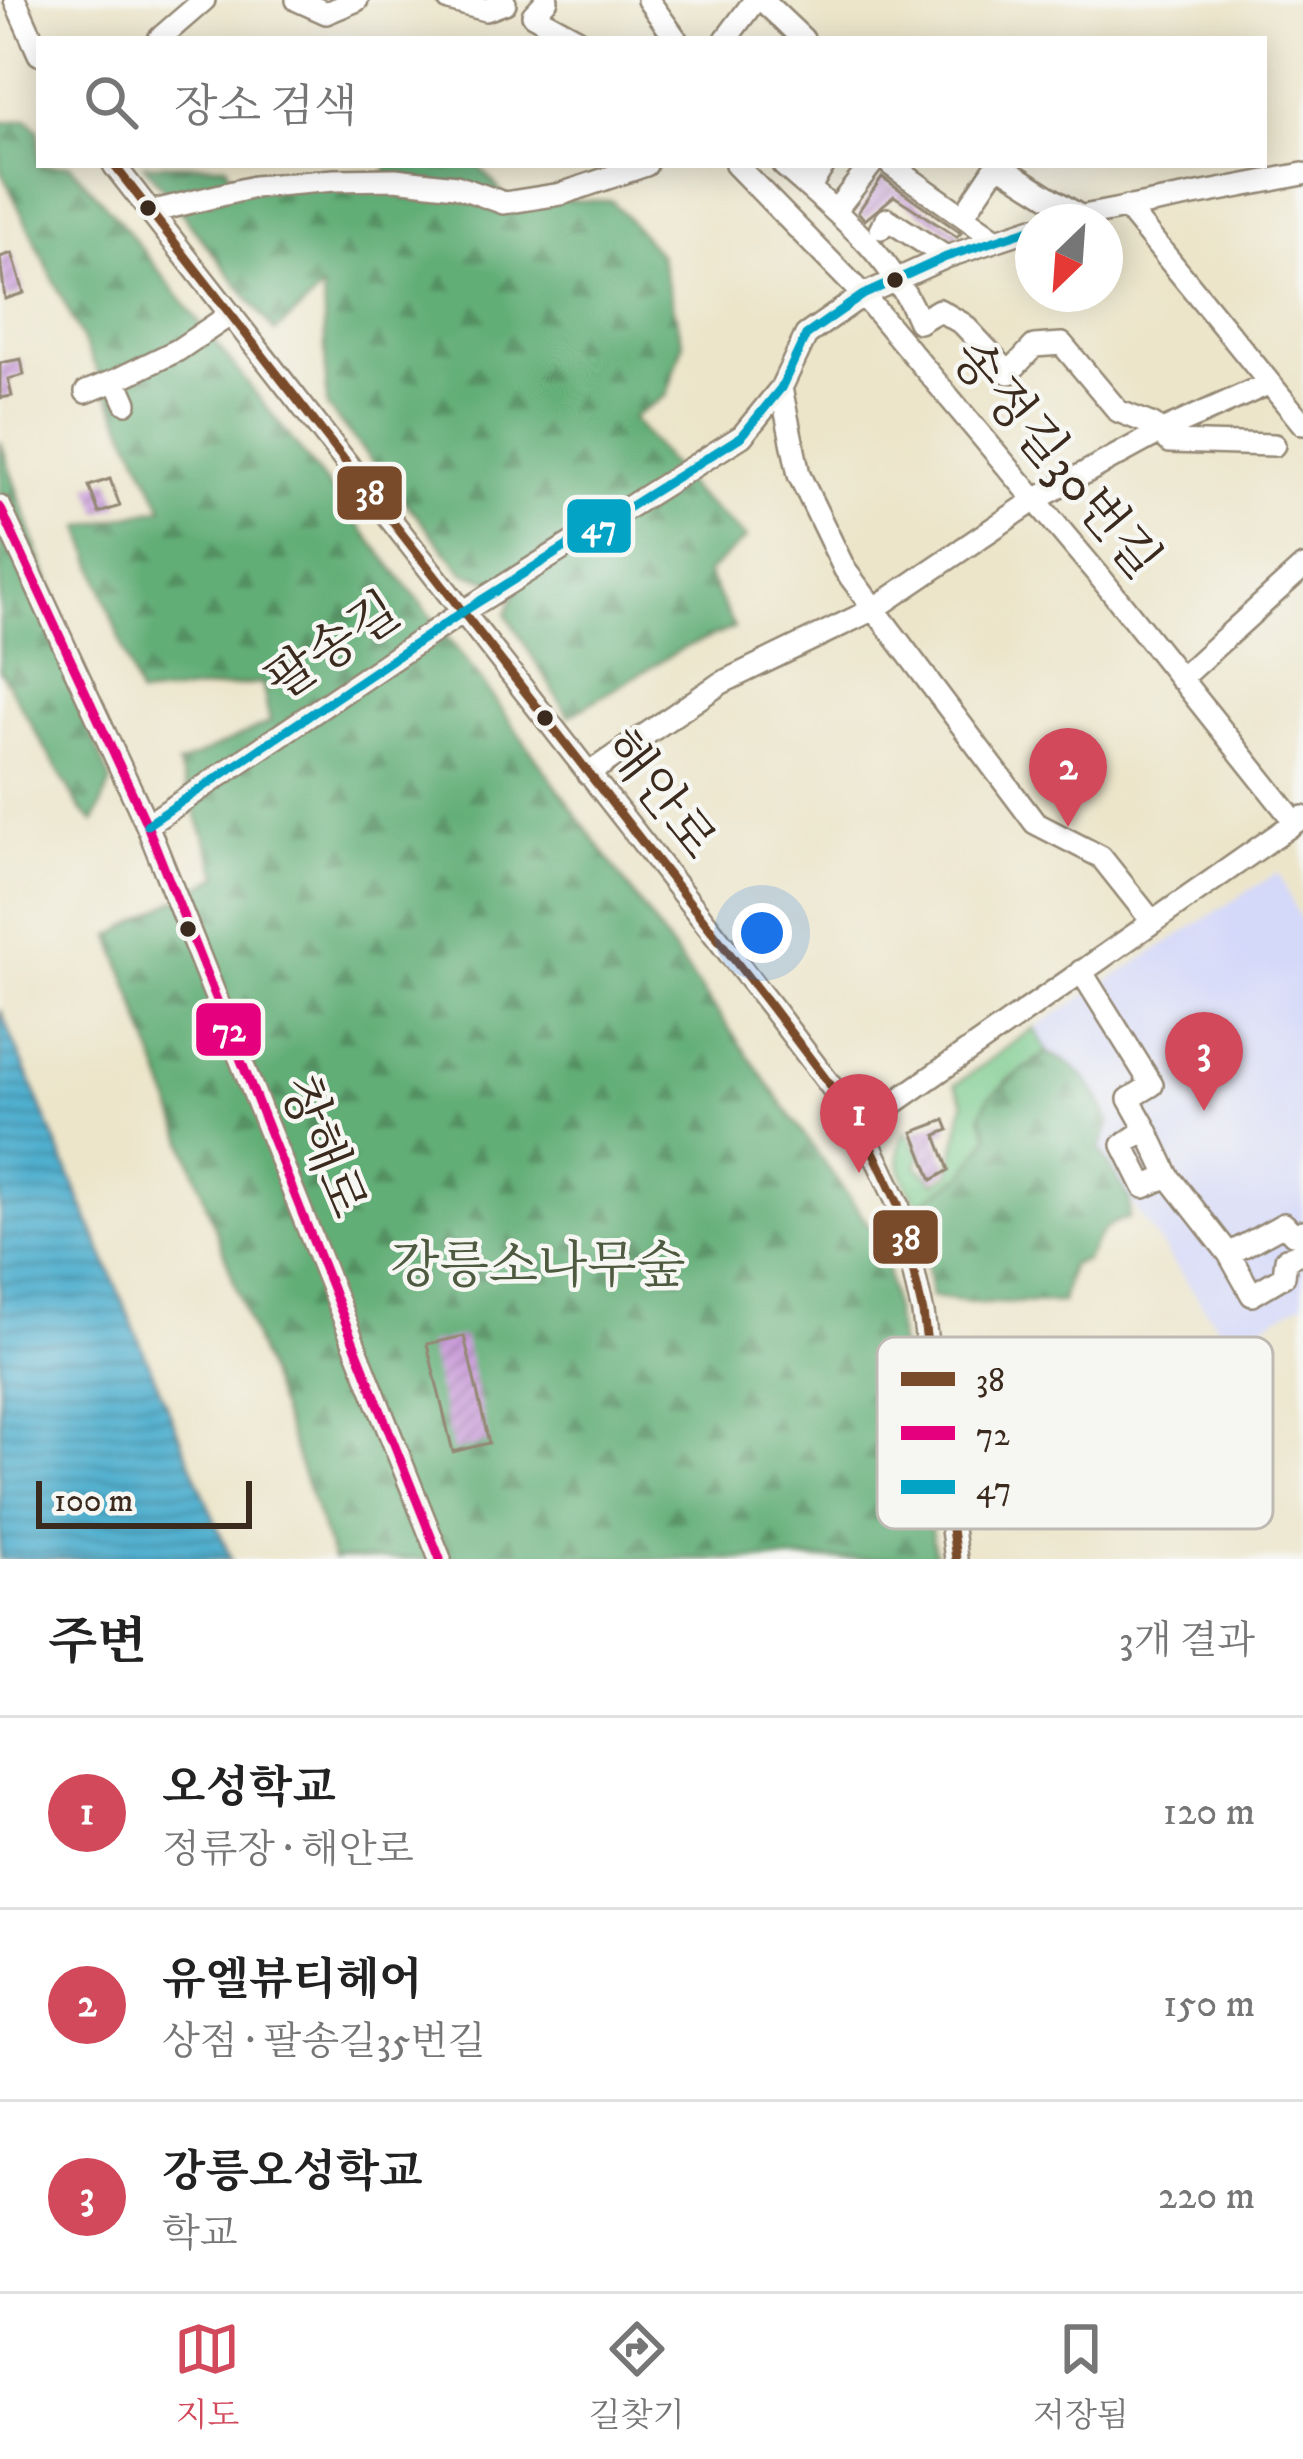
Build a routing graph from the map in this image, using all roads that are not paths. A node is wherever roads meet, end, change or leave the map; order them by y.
1 (15, 0) edge
2 (204, 0) edge
3 (296, 0) edge
4 (357, 0) edge
5 (449, 0) edge
6 (677, 0) edge
7 (758, 0) edge
8 (504, 1) edge
9 (651, 4) edge
10 (540, 8) edge
11 (162, 36) edge
12 (573, 36) edge
13 (674, 36) edge
14 (723, 36) edge
15 (792, 36) edge
16 (36, 47) edge
17 (116, 168) edge
18 (637, 168) edge
19 (739, 168) edge
20 (786, 168) edge
21 (822, 168) edge
22 (869, 168) edge
23 (895, 168) edge
24 (996, 168) edge
25 (1003, 168) edge
26 (1303, 174) edge
27 (809, 188) junction
28 (1060, 204) edge
29 (1126, 207) junction
30 (1123, 208) edge
31 (835, 211) junction
32 (150, 212) junction
33 (963, 216) junction
34 (1015, 233) edge
35 (995, 239) junction
36 (883, 257) junction
37 (946, 257) junction
38 (902, 280) junction
39 (863, 296) junction
40 (231, 314) junction
41 (116, 380) junction
42 (1270, 383) junction
43 (781, 388) junction
44 (86, 392) dead end
45 (126, 403) dead end
46 (1303, 424) edge
47 (1160, 432) junction
48 (1274, 445) dead end
49 (1035, 500) junction
50 (0, 507) edge
51 (1303, 567) edge
52 (874, 609) junction
53 (464, 611) junction
54 (1180, 679) junction
55 (588, 773) junction
56 (1299, 819) edge
57 (147, 825) junction
58 (1151, 920) junction
59 (1081, 971) junction
60 (861, 1126) junction
61 (1303, 1231) edge
62 (1303, 1252) edge
63 (1229, 1254) junction
64 (924, 1337) edge
65 (952, 1529) edge
66 (440, 1559) edge
67 (956, 1559) edge

1 - 16 street
2 - 11 street
3 - 4 street
5 - 8 street
6 - 9 street
7 - 14 street
7 - 15 street
8 - 10 street
9 - 13 street
10 - 12 street
17 - 32 street, 해안로
18 - 32 street
19 - 39 street, 송정길30번길
20 - 27 street
21 - 27 street
22 - 31 street
23 - 33 street
24 - 33 street
25 - 28 street
26 - 29 street
27 - 31 street
29 - 30 street
29 - 42 street
31 - 36 street
32 - 40 street, 해안로
33 - 35 street
34 - 35 street, 팔송길
35 - 37 street, 팔송길
36 - 37 street
36 - 38 street
37 - 38 street, 팔송길
38 - 39 street, 팔송길
38 - 47 street
39 - 43 street, 팔송길
39 - 49 street, 송정길30번길
40 - 41 street
40 - 53 street, 해안로
41 - 44 street
41 - 45 street
42 - 46 street
42 - 47 street
43 - 52 street
43 - 53 street, 팔송길
47 - 48 street
47 - 49 street
49 - 52 street
49 - 54 street, 송정길30번길
50 - 57 street, 창해로
51 - 54 street
52 - 55 street
52 - 58 street
53 - 55 street, 해안로
53 - 57 street, 팔송길
54 - 56 street, 송정길30번길
55 - 60 street, 해안로
56 - 58 street
57 - 66 street, 창해로
58 - 59 street
59 - 60 street
59 - 63 street
60 - 64 street, 해안로
61 - 63 street
62 - 63 street
65 - 67 street, 해안로

